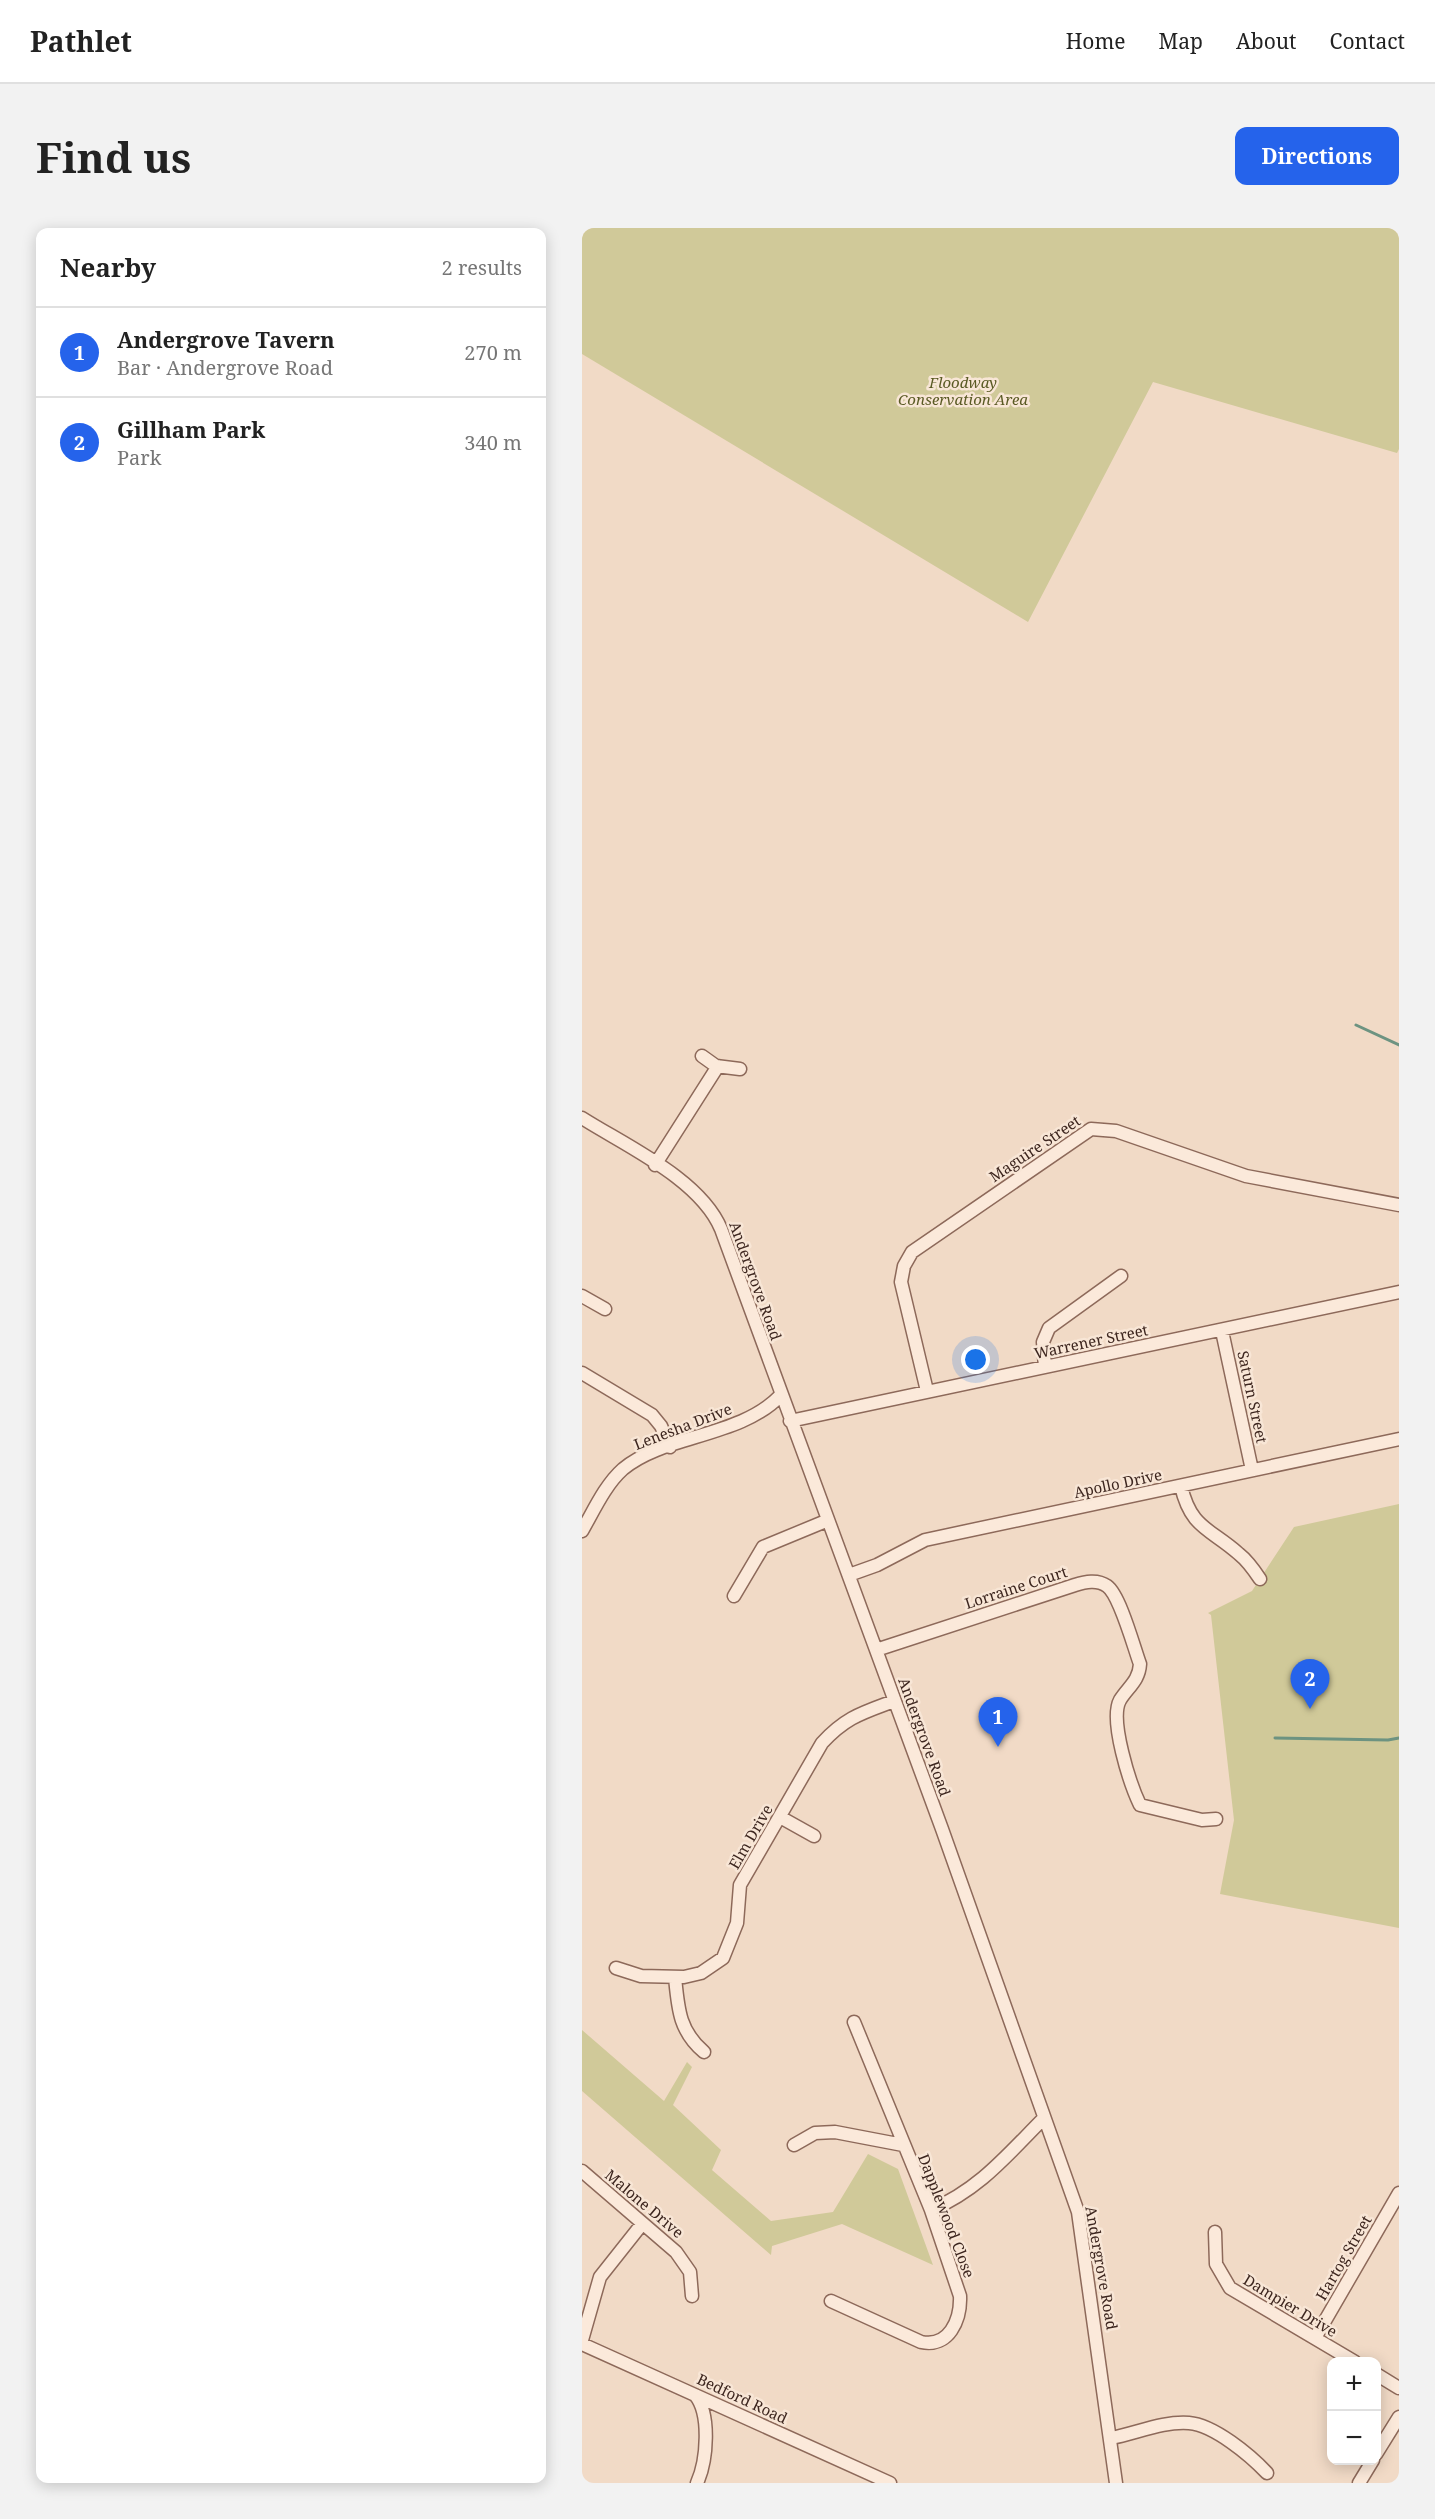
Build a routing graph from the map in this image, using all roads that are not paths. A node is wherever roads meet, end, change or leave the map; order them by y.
1 (702, 1056) dead end
2 (718, 1066) junction
3 (740, 1069) dead end
4 (582, 1118) edge
5 (655, 1164) junction
6 (1399, 1205) edge
7 (1121, 1276) dead end
8 (1399, 1292) edge
9 (583, 1299) edge
10 (605, 1309) dead end
11 (1222, 1331) junction
12 (1045, 1367) junction
13 (582, 1374) edge
14 (927, 1391) junction
15 (781, 1395) junction
16 (757, 1415) junction
17 (789, 1418) junction
18 (1399, 1439) edge
19 (670, 1447) junction
20 (1252, 1470) junction
21 (1181, 1486) junction
22 (826, 1521) junction
23 (582, 1531) edge
24 (849, 1575) junction
25 (1260, 1579) dead end
26 (734, 1596) dead end
27 (876, 1650) junction
28 (894, 1701) junction
29 (780, 1817) junction
30 (1216, 1819) dead end
31 (814, 1836) dead end
32 (616, 1968) dead end
33 (675, 1977) junction
34 (854, 2022) dead end
35 (704, 2052) dead end
36 (1044, 2118) junction
37 (794, 2145) dead end
38 (903, 2145) junction
39 (582, 2171) edge
40 (1399, 2193) edge
41 (931, 2210) junction
42 (642, 2224) junction
43 (1215, 2232) dead end
44 (692, 2296) dead end
45 (831, 2301) dead end
46 (1315, 2338) junction
47 (582, 2342) edge
48 (1348, 2357) edge
49 (1381, 2377) edge
50 (1399, 2388) edge
51 (693, 2393) junction
52 (730, 2410) junction
53 (1399, 2416) edge
54 (706, 2430) junction
55 (1111, 2433) junction
56 (1381, 2447) edge
57 (1370, 2465) edge
58 (1267, 2473) dead end
59 (697, 2483) edge
60 (890, 2483) edge
61 (1116, 2483) edge
62 (1122, 2483) edge
63 (1359, 2483) edge

1 - 2 street
2 - 3 street
2 - 5 street
4 - 5 street, Andergrove Road
5 - 15 street, Andergrove Road
6 - 14 street, Maguire Street
7 - 12 street
8 - 11 street, Warrener Street
9 - 10 street
11 - 12 street, Warrener Street
11 - 20 street, Saturn Street
12 - 14 street, Warrener Street
13 - 19 street
14 - 17 street, Warrener Street
15 - 16 street, Lenesha Drive
15 - 17 street, Andergrove Road
16 - 17 street, Lenesha Drive
16 - 19 street, Lenesha Drive
17 - 22 street, Andergrove Road
18 - 20 street, Apollo Drive
19 - 23 street, Lenesha Drive
20 - 21 street, Apollo Drive
21 - 24 street, Apollo Drive
21 - 25 street
22 - 24 street, Andergrove Road
22 - 26 street
24 - 27 street, Andergrove Road
27 - 28 street, Andergrove Road
27 - 30 street, Lorraine Court
28 - 29 street, Elm Drive
28 - 36 street, Andergrove Road
29 - 31 street
29 - 33 street, Elm Drive
32 - 33 street, Elm Drive
33 - 35 street
34 - 38 street, Dapplewood Close
36 - 41 street
36 - 55 street, Andergrove Road
37 - 38 street
38 - 41 street, Dapplewood Close
39 - 42 street, Malone Drive
40 - 46 street, Hartog Street
41 - 45 street, Dapplewood Close
42 - 44 street, Malone Drive
42 - 47 street
43 - 46 street, Dampier Drive
46 - 48 street, Dampier Drive
47 - 51 street, Bedford Road
49 - 50 street
51 - 52 street, Bedford Road
51 - 54 street
52 - 54 street
52 - 60 street, Bedford Road
53 - 56 street
54 - 59 street
55 - 58 street
55 - 61 street, Andergrove Road
55 - 62 street, Andergrove Road
57 - 63 street

